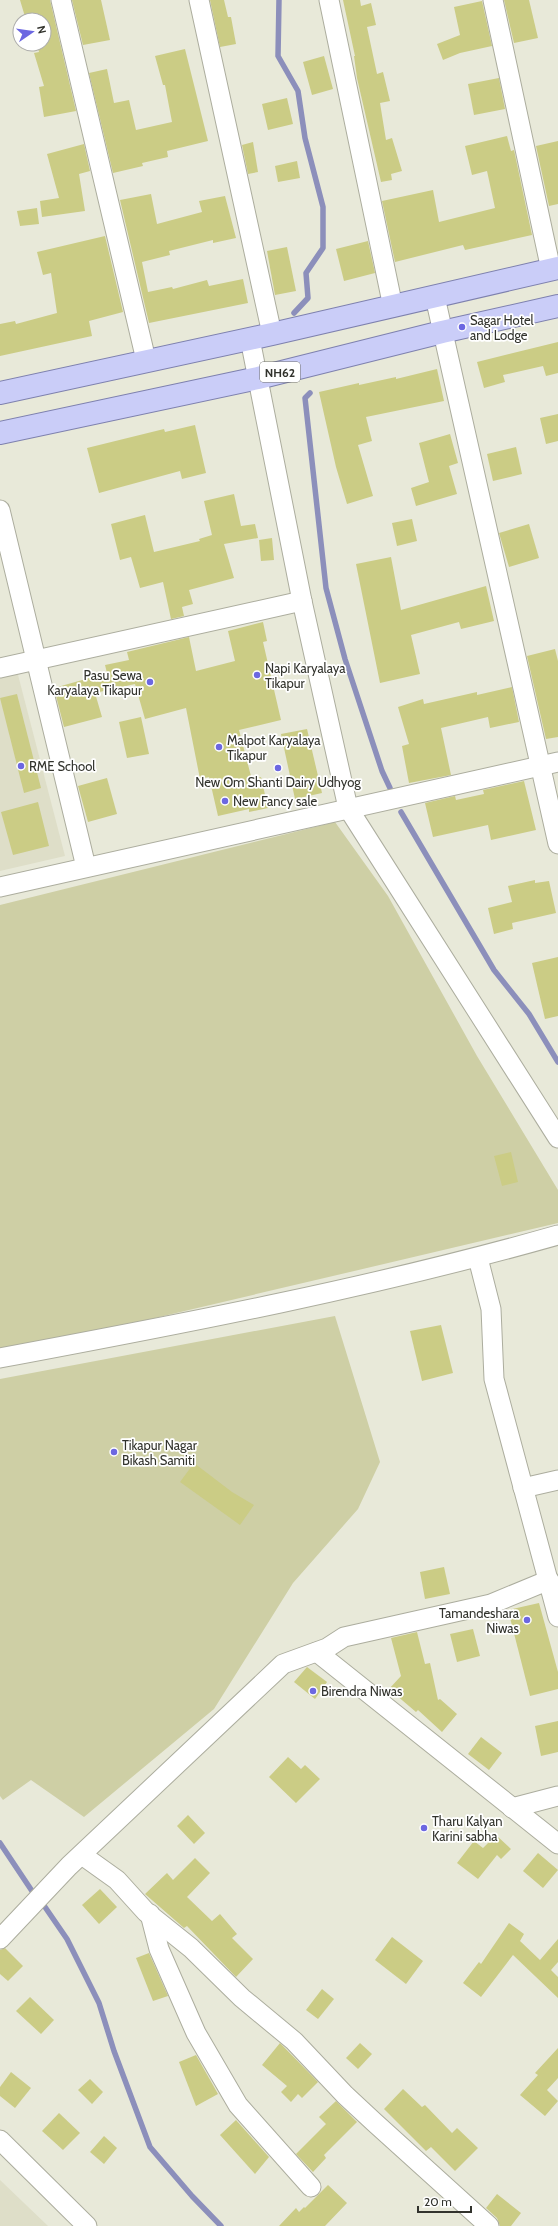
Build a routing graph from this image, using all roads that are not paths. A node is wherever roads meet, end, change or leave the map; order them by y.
1 (61, 0) edge
2 (200, 0) edge
3 (329, 0) edge
4 (493, 0) edge
5 (554, 269) edge
6 (435, 297) junction
7 (558, 306) edge
8 (393, 307) junction
9 (277, 332) junction
10 (442, 332) junction
11 (250, 339) junction
12 (146, 360) junction
13 (258, 378) junction
14 (0, 393) edge
15 (0, 433) edge
16 (0, 510) edge
17 (302, 600) junction
18 (35, 660) junction
19 (0, 668) edge
20 (549, 764) edge
21 (348, 808) junction
22 (558, 844) edge
23 (86, 868) junction
24 (0, 887) edge
25 (558, 1138) edge
26 (558, 1235) edge
27 (478, 1258) junction
28 (0, 1358) edge
29 (558, 1480) edge
30 (522, 1488) junction
31 (549, 1580) junction
32 (558, 1617) edge
33 (317, 1652) junction
34 (558, 1796) edge
35 (512, 1808) junction
36 (558, 1844) edge
37 (82, 1855) junction
38 (150, 1914) junction
39 (0, 1939) edge
40 (0, 2140) edge
41 (311, 2187) dead end
42 (87, 2226) edge
43 (490, 2226) edge

1 - 12 street
2 - 9 street
3 - 8 street
4 - 5 street
5 - 6 main road
6 - 8 main road
6 - 10 street
7 - 10 main road, NH62
8 - 9 main road
9 - 11 main road
10 - 13 main road, NH62
10 - 20 street
11 - 12 main road
11 - 13 street
12 - 14 main road
13 - 15 main road, NH62
13 - 17 street
16 - 18 street
17 - 18 street
17 - 21 street
18 - 19 street
18 - 23 street
20 - 21 street
20 - 22 street
21 - 23 street
21 - 25 street
23 - 24 street
26 - 27 street
27 - 28 street
27 - 30 street
29 - 30 street
30 - 31 street
31 - 32 street
31 - 33 street
33 - 35 street
33 - 37 street
34 - 35 street
35 - 36 street
37 - 38 street
37 - 39 street
38 - 41 street
38 - 43 street
40 - 42 street

